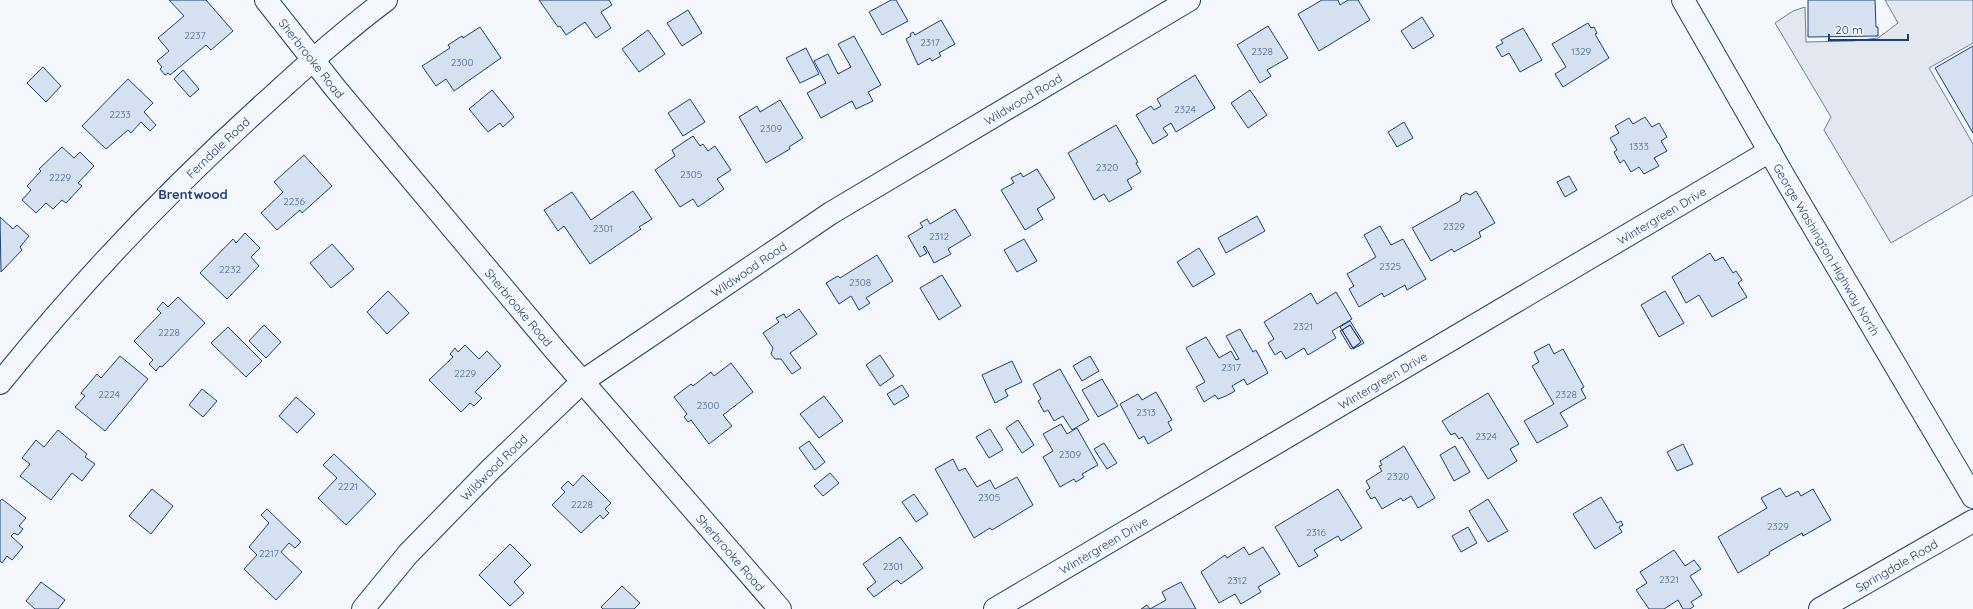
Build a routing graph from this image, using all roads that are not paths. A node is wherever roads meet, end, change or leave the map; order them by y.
1 (266, 0) edge
2 (386, 0) edge
3 (1189, 0) edge
4 (1684, 0) edge
5 (313, 60) junction
6 (1770, 151) junction
7 (583, 381) junction
8 (0, 383) edge
9 (1973, 496) edge
10 (1973, 521) edge
11 (363, 609) edge
12 (780, 609) edge
13 (995, 609) edge
14 (1820, 609) edge

1 - 5 street, Sherbrooke Road
2 - 5 street, Ferndale Road
3 - 7 street, Wildwood Road
4 - 6 street, George Washington Highway North
5 - 7 street, Sherbrooke Road
5 - 8 street, Ferndale Road
6 - 9 street, George Washington Highway North
6 - 13 street, Wintergreen Drive
7 - 11 street, Wildwood Road
7 - 12 street, Sherbrooke Road
10 - 14 street, Springdale Road

